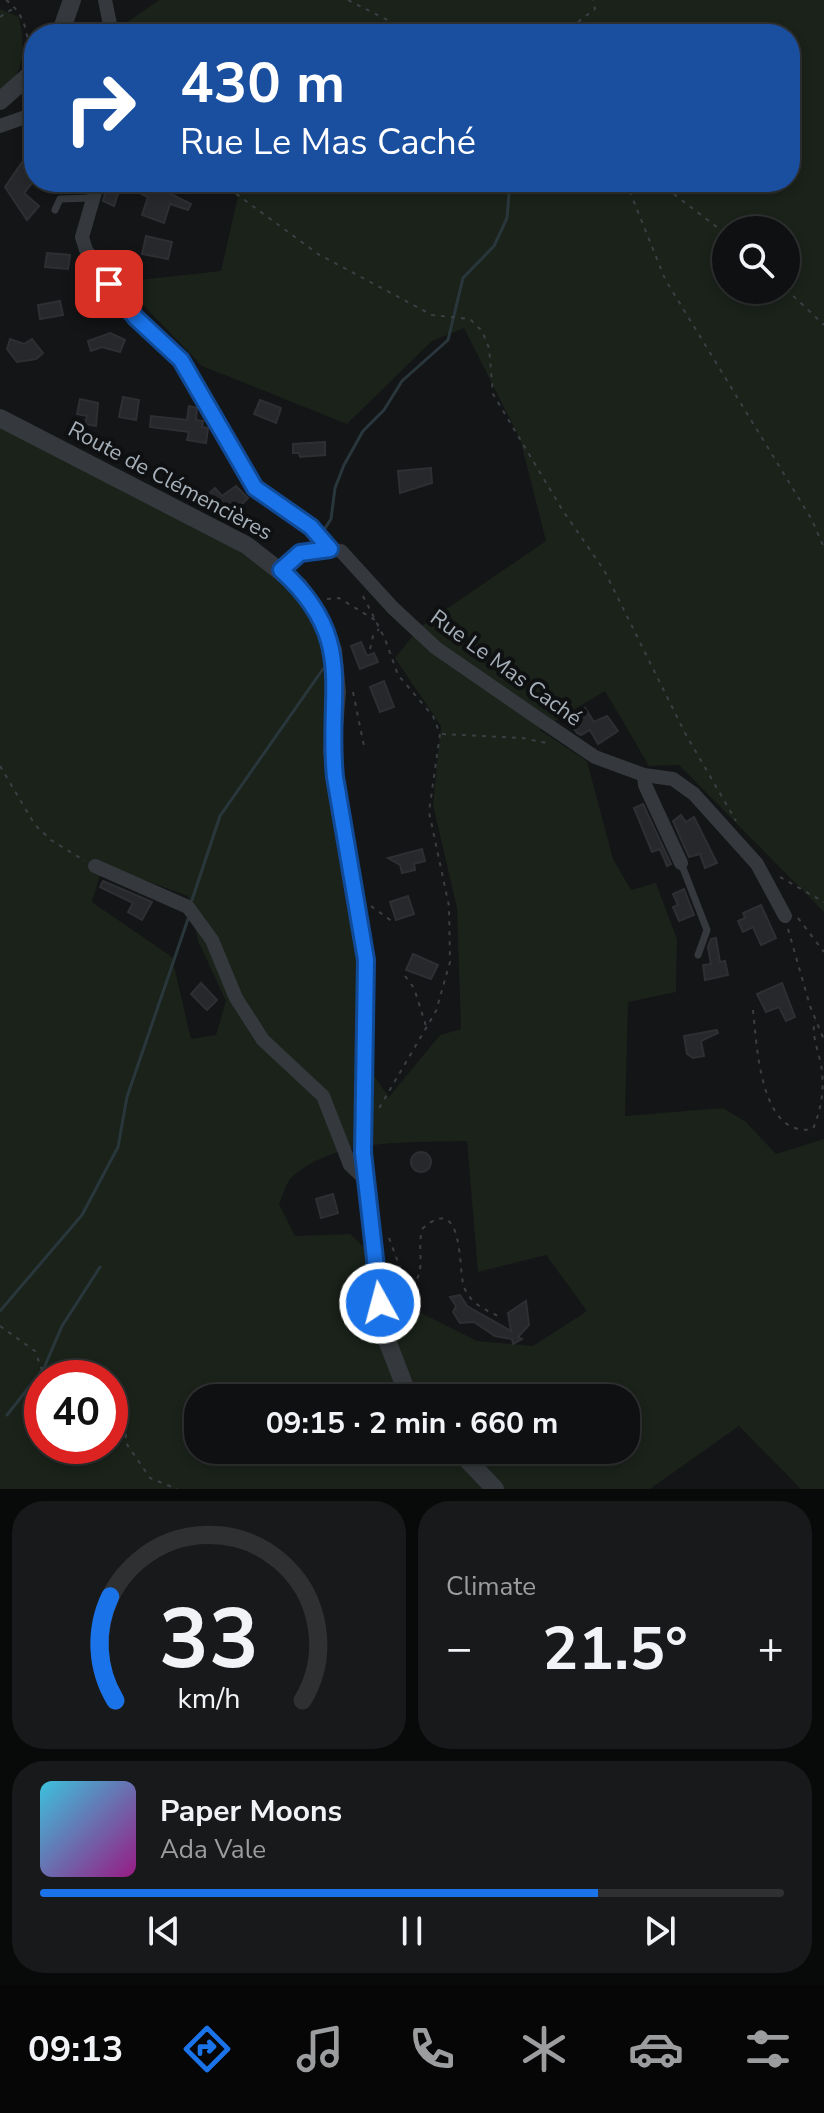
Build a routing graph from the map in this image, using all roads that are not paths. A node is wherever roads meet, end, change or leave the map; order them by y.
1 (72, 0) edge
2 (105, 0) edge
3 (64, 24) edge
4 (110, 24) edge
5 (24, 75) edge
6 (0, 101) edge
7 (24, 117) edge
8 (0, 126) edge
9 (94, 192) edge
10 (92, 198) junction
11 (55, 210) dead end
12 (0, 418) edge
13 (330, 549) junction
14 (281, 570) junction
15 (644, 775) junction
16 (681, 863) joint
17 (95, 866) road end
18 (790, 916) road end
19 (698, 955) dead end
20 (365, 1179) junction
21 (404, 1384) edge
22 (471, 1464) edge
23 (495, 1489) edge

1 - 3 street
2 - 4 street
5 - 6 street
7 - 8 street
9 - 10 street, Rue Le Mas Caché
10 - 11 lane
10 - 13 street, Rue Le Mas Caché
12 - 14 street, Route de Clémencières
13 - 14 street
13 - 15 street, Rue Le Mas Caché
14 - 20 street, Route de Clémencières
15 - 16 street
15 - 18 street, Rue Le Mas Caché
16 - 19 lane
17 - 20 street
20 - 21 street, Route de Clémencières
22 - 23 street

